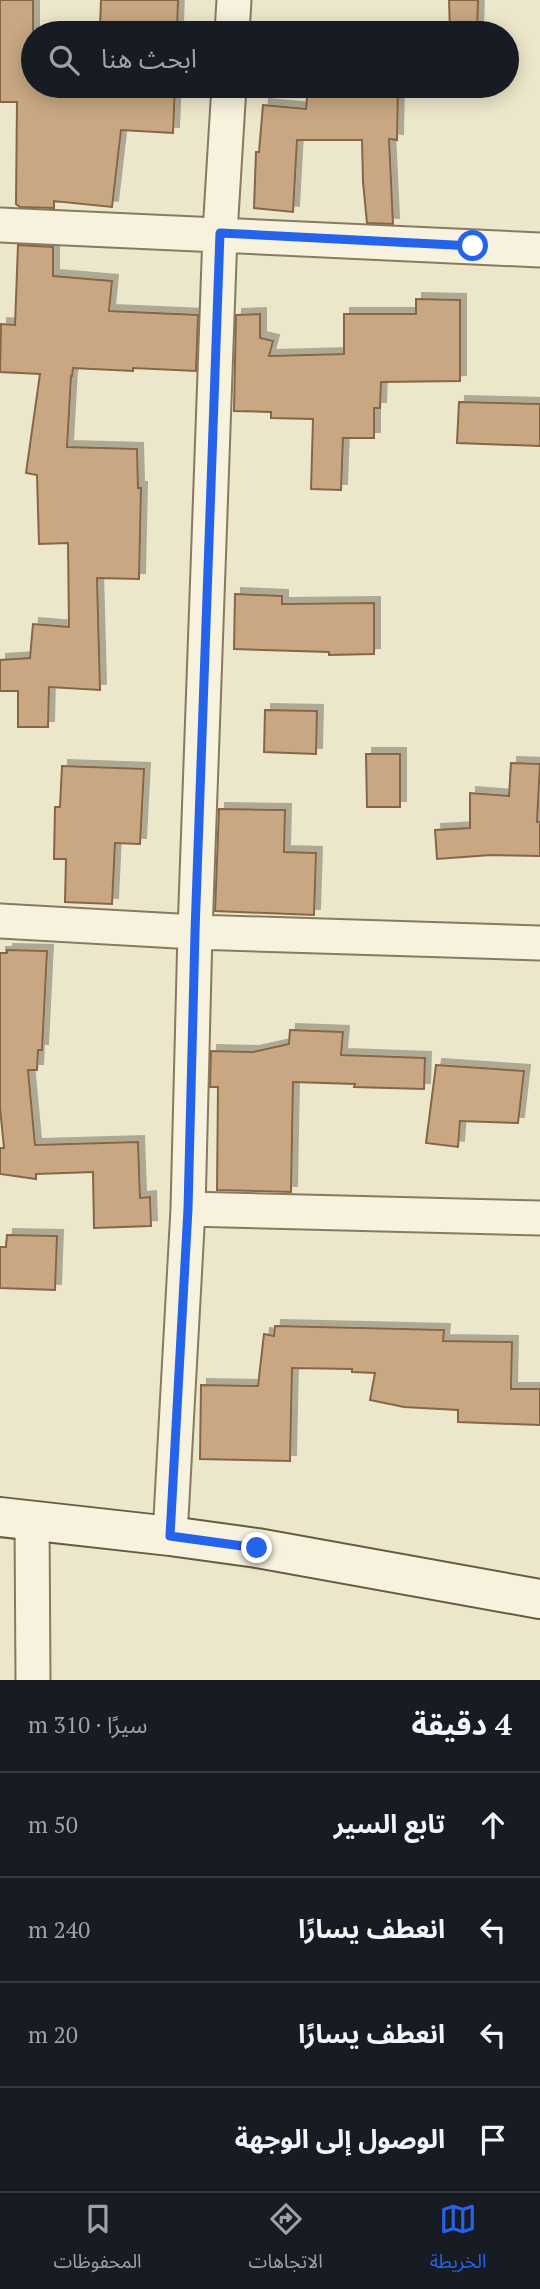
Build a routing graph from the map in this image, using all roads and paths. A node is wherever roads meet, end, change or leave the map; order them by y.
1 (234, 0) edge
2 (233, 21) edge
3 (228, 98) edge
4 (0, 225) edge
5 (220, 233) junction
6 (540, 250) edge
7 (0, 920) edge
8 (195, 932) junction
9 (540, 943) edge
10 (188, 1209) junction
11 (540, 1218) edge
12 (16, 1519) edge
13 (170, 1536) junction
14 (540, 1599) edge
15 (33, 1680) edge

1 - 2 street
3 - 5 street
4 - 5 street
5 - 6 street
5 - 8 street
7 - 8 street
8 - 9 street
8 - 10 street
10 - 11 street
10 - 13 street
12 - 13 street
12 - 15 street
13 - 14 street

